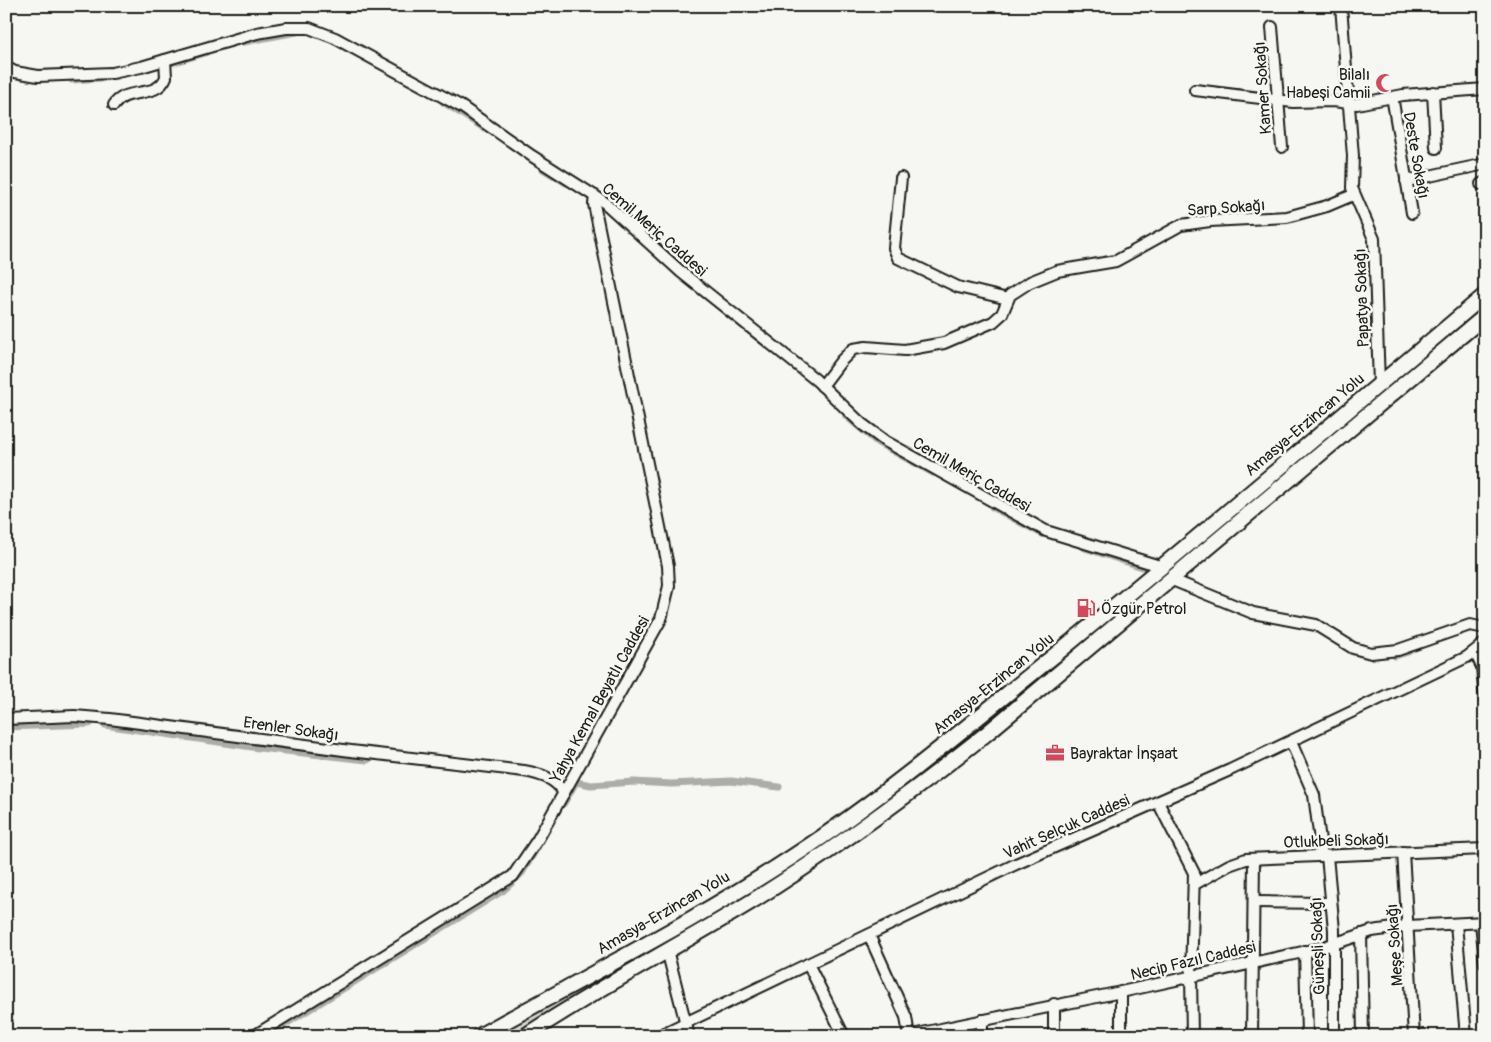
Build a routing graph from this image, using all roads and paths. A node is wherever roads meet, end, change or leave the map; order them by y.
1 (1341, 6) edge
2 (1272, 27) dead end
3 (165, 60) junction
4 (6, 67) edge
5 (1485, 88) edge
6 (1195, 90) dead end
7 (1433, 92) junction
8 (1278, 100) junction
9 (1393, 102) dead end
10 (1348, 103) junction
11 (114, 105) dead end
12 (1282, 147) dead end
13 (1436, 148) dead end
14 (1485, 164) edge
15 (901, 178) dead end
16 (1406, 181) junction
17 (1353, 195) junction
18 (595, 196) junction
19 (1412, 213) dead end
20 (1485, 295) edge
21 (1008, 299) junction
22 (1485, 316) edge
23 (1379, 384) junction
24 (822, 386) junction
25 (1163, 567) junction
26 (1170, 579) junction
27 (1485, 628) edge
28 (1485, 643) edge
29 (1475, 652) junction
30 (1485, 699) edge
31 (6, 719) edge
32 (1291, 742) junction
33 (564, 793) junction
34 (1158, 802) junction
35 (1485, 849) edge
36 (1403, 852) junction
37 (1325, 856) junction
38 (1254, 859) junction
39 (1195, 884) junction
40 (1254, 902) junction
41 (1330, 903) junction
42 (1483, 922) edge
43 (1456, 924) junction
44 (1408, 926) junction
45 (1361, 934) junction
46 (869, 935) junction
47 (1334, 943) junction
48 (667, 950) junction
49 (1305, 950) junction
50 (1253, 962) junction
51 (1485, 963) edge
52 (808, 964) junction
53 (1191, 976) junction
54 (1121, 992) junction
55 (1054, 1004) junction
56 (982, 1020) junction
57 (687, 1022) junction
58 (254, 1036) edge
59 (479, 1036) edge
60 (524, 1036) edge
61 (658, 1036) edge
62 (689, 1036) edge
63 (844, 1036) edge
64 (908, 1036) edge
65 (982, 1036) edge
66 (1054, 1036) edge
67 (1121, 1036) edge
68 (1192, 1036) edge
69 (1252, 1036) edge
70 (1307, 1036) edge
71 (1334, 1036) edge
72 (1363, 1036) edge
73 (1414, 1036) edge
74 (1466, 1036) edge

1 - 10 street, Papatya Sokağı
2 - 8 street, Kamer Sokağı
3 - 4 street, Cemil Meriç Caddesi
3 - 11 street
3 - 18 street, Cemil Meriç Caddesi
5 - 7 street
6 - 8 street
7 - 10 street
7 - 13 street
8 - 10 street
8 - 12 street, Kamer Sokağı
9 - 16 street, Deste Sokağı
10 - 17 street, Papatya Sokağı
14 - 16 street
15 - 21 street
16 - 19 street, Deste Sokağı
17 - 21 street, Sarp Sokağı
17 - 23 street, Papatya Sokağı
18 - 24 street, Cemil Meriç Caddesi
18 - 33 street, Yahya Kemal Beyatlı Caddesi
20 - 23 highway, Amasya-Erzincan Yolu
21 - 24 street, Sarp Sokağı
22 - 26 highway, Amasya-Erzincan Yolu
23 - 25 highway, Amasya-Erzincan Yolu
24 - 25 street, Cemil Meriç Caddesi
25 - 59 highway, Amasya-Erzincan Yolu
26 - 27 street
26 - 48 highway, Amasya-Erzincan Yolu
28 - 29 street, Vahit Selçuk Caddesi
29 - 30 street
29 - 32 street, Vahit Selçuk Caddesi
31 - 33 street, Erenler Sokağı
32 - 34 street, Vahit Selçuk Caddesi
32 - 37 street, Güneşli Sokağı
33 - 58 street, Yahya Kemal Beyatlı Caddesi
34 - 39 street
34 - 46 street, Vahit Selçuk Caddesi
35 - 36 street, Otlukbeli Sokağı
36 - 37 street, Otlukbeli Sokağı
36 - 44 street, Meşe Sokağı
37 - 38 street, Otlukbeli Sokağı
37 - 41 street, Güneşli Sokağı
38 - 39 street, Otlukbeli Sokağı
38 - 40 street
39 - 53 street
40 - 41 street
40 - 50 street
41 - 47 street, Güneşli Sokağı
42 - 43 street, Necip Fazıl Caddesi
42 - 51 street
43 - 44 street, Necip Fazıl Caddesi
43 - 74 street
44 - 45 street, Necip Fazıl Caddesi
44 - 73 street, Meşe Sokağı
45 - 47 street, Necip Fazıl Caddesi
45 - 72 street
46 - 52 street, Vahit Selçuk Caddesi
46 - 64 street
47 - 49 street, Necip Fazıl Caddesi
47 - 71 street, Güneşli Sokağı
48 - 57 street
48 - 60 highway, Amasya-Erzincan Yolu
49 - 50 street, Necip Fazıl Caddesi
49 - 70 street
50 - 53 street, Necip Fazıl Caddesi
50 - 69 street
52 - 57 street, Vahit Selçuk Caddesi
52 - 63 street
53 - 54 street, Necip Fazıl Caddesi
53 - 68 street
54 - 55 street, Necip Fazıl Caddesi
54 - 67 street
55 - 56 street, Necip Fazıl Caddesi
55 - 66 street
56 - 64 street, Necip Fazıl Caddesi
56 - 65 street
57 - 61 street, Vahit Selçuk Caddesi
57 - 62 street

